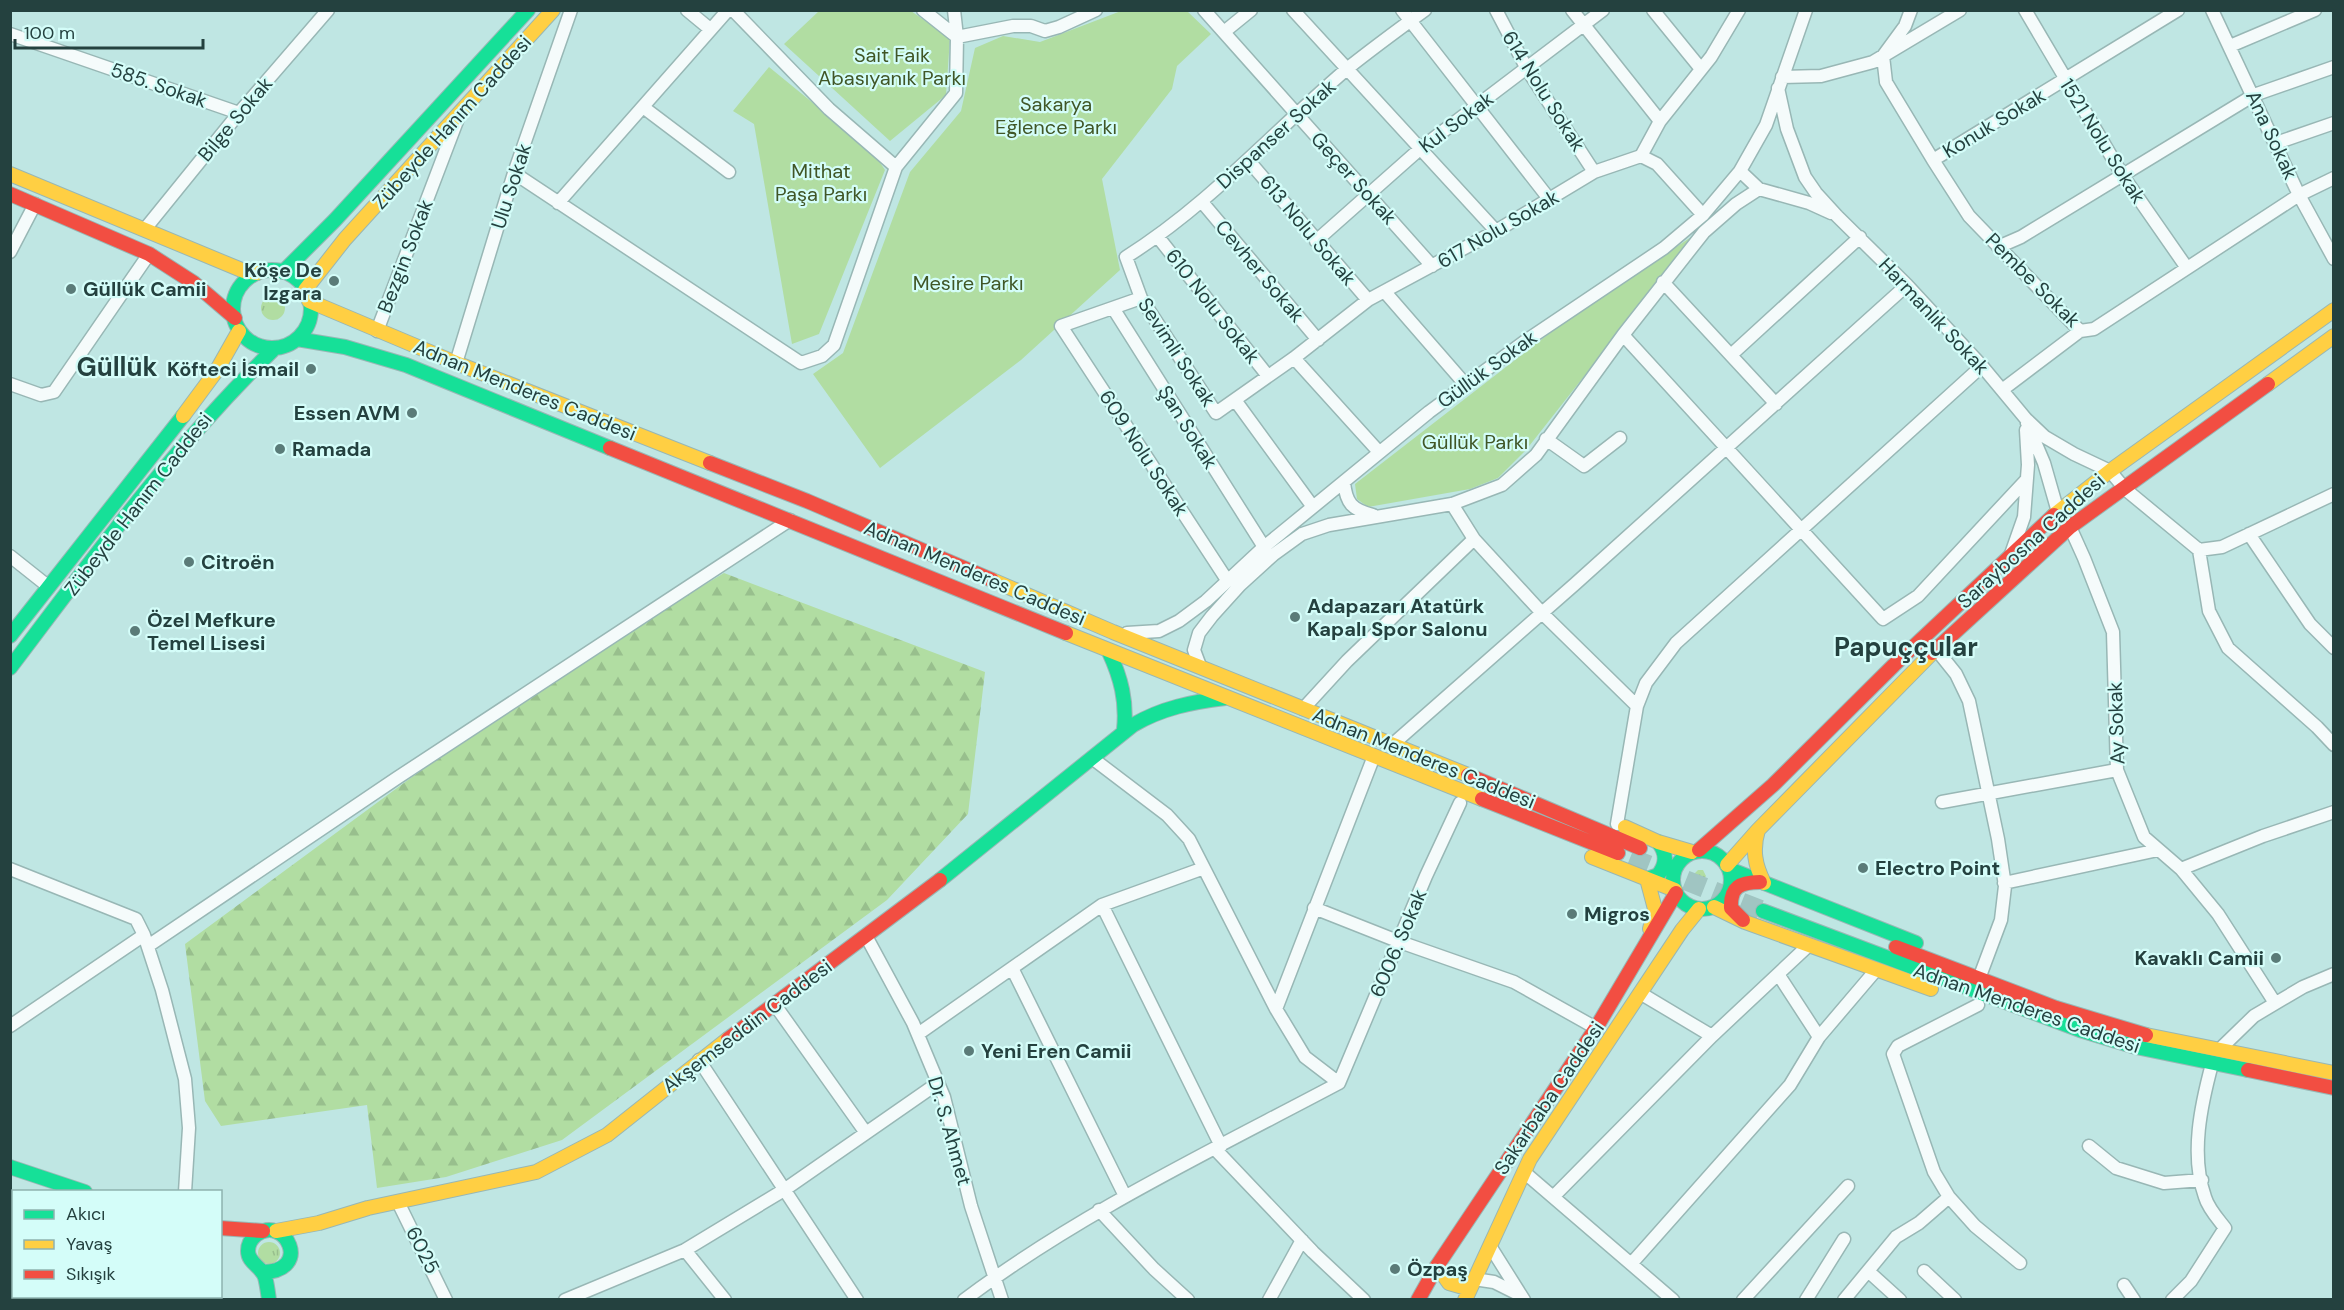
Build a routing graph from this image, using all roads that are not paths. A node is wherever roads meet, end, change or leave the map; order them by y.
1 (328, 10) edge
2 (528, 10) edge
3 (553, 10) edge
4 (571, 10) edge
5 (687, 10) edge
6 (730, 10) edge
7 (924, 10) edge
8 (954, 10) edge
9 (1204, 10) edge
10 (1251, 10) edge
11 (1293, 10) edge
12 (1425, 10) edge
13 (1496, 10) edge
14 (1572, 10) edge
15 (1603, 10) edge
16 (1653, 10) edge
17 (1806, 10) edge
18 (1911, 10) edge
19 (1960, 10) edge
20 (2025, 10) edge
21 (2178, 10) edge
22 (2212, 10) edge
23 (2315, 10) edge
24 (1091, 11) edge
25 (1737, 11) edge
26 (1406, 16) edge
27 (1584, 26) junction
28 (710, 29) junction
29 (1224, 32) junction
30 (10, 34) edge
31 (957, 37) junction
32 (2230, 46) junction
33 (1883, 56) junction
34 (2334, 67) edge
35 (1348, 68) junction
36 (1527, 69) junction
37 (1701, 69) junction
38 (2065, 80) junction
39 (1780, 83) junction
40 (2254, 95) junction
41 (1476, 106) junction
42 (643, 107) junction
43 (239, 113) junction
44 (459, 114) junction
45 (1298, 114) junction
46 (1660, 121) junction
47 (2334, 123) edge
48 (1766, 125) junction
49 (1787, 129) junction
50 (2276, 143) junction
51 (1421, 148) junction
52 (1641, 156) junction
53 (1248, 160) junction
54 (1933, 160) junction
55 (896, 167) junction
56 (1740, 171) junction
57 (729, 172) dead end
58 (1594, 172) junction
59 (514, 173) junction
60 (10, 174) edge
61 (2123, 176) junction
62 (1806, 177) junction
63 (2334, 178) edge
64 (1759, 189) junction
65 (10, 194) edge
66 (1369, 194) junction
67 (2299, 195) junction
68 (1789, 197) junction
69 (1550, 200) junction
70 (1202, 202) junction
71 (558, 203) junction
72 (34, 204) junction
73 (1703, 215) junction
74 (1837, 216) junction
75 (145, 229) junction
76 (1496, 231) junction
77 (1158, 237) junction
78 (1860, 237) junction
79 (1316, 241) junction
80 (1998, 247) junction
81 (10, 252) edge
82 (149, 254) junction
83 (1126, 257) joint
84 (2334, 259) edge
85 (1432, 266) junction
86 (2187, 268) junction
87 (283, 272) junction
88 (257, 273) junction
89 (1663, 282) junction
90 (1907, 285) junction
91 (1385, 291) junction
92 (307, 295) junction
93 (1141, 298) junction
94 (1368, 300) junction
95 (1113, 308) junction
96 (2334, 310) edge
97 (237, 324) junction
98 (377, 331) junction
99 (2080, 331) junction
100 (1623, 335) junction
101 (2334, 336) edge
102 (297, 339) junction
103 (1318, 340) junction
104 (275, 348) junction
105 (1731, 355) junction
106 (1294, 358) junction
107 (456, 363) junction
108 (1982, 366) junction
109 (1268, 376) junction
110 (10, 384) edge
111 (1465, 384) junction
112 (2002, 390) junction
113 (1234, 400) junction
114 (1776, 404) junction
115 (1216, 413) joint
116 (2026, 419) junction
117 (1620, 438) dead end
118 (1546, 439) junction
119 (1726, 449) junction
120 (1379, 452) junction
121 (2110, 471) junction
122 (2027, 479) junction
123 (1344, 482) junction
124 (2125, 489) junction
125 (2328, 497) edge
126 (1452, 504) junction
127 (2334, 506) edge
128 (1313, 507) junction
129 (2058, 512) junction
130 (1377, 516) junction
131 (789, 520) junction
132 (2070, 527) junction
133 (1801, 530) junction
134 (2249, 534) junction
135 (1474, 539) junction
136 (1264, 547) junction
137 (2199, 550) junction
138 (10, 556) edge
139 (2009, 558) junction
140 (1227, 580) junction
141 (48, 587) junction
142 (1542, 613) junction
143 (1113, 632) junction
144 (10, 636) edge
145 (2334, 648) edge
146 (1936, 649) junction
147 (1109, 652) junction
148 (1200, 666) junction
149 (10, 668) edge
150 (1225, 699) junction
151 (1637, 706) junction
152 (1303, 709) junction
153 (1124, 730) junction
154 (2334, 745) edge
155 (1397, 746) junction
156 (1374, 756) junction
157 (1092, 758) junction
158 (1398, 765) junction
159 (2116, 771) junction
160 (1989, 794) junction
161 (1942, 802) dead end
162 (1460, 803) junction
163 (2334, 812) edge
164 (1617, 824) junction
165 (1758, 830) junction
166 (1658, 842) junction
167 (2158, 850) junction
168 (1696, 851) junction
169 (1728, 867) junction
170 (10, 868) edge
171 (1204, 868) junction
172 (2181, 869) junction
173 (1647, 879) junction
174 (1764, 883) junction
175 (2004, 883) junction
176 (1675, 891) junction
177 (1102, 905) junction
178 (1714, 907) junction
179 (1314, 908) junction
180 (1699, 909) junction
181 (1745, 922) junction
182 (866, 936) junction
183 (146, 940) junction
184 (1400, 942) junction
185 (1809, 945) junction
186 (1644, 948) junction
187 (1012, 968) junction
188 (1876, 970) junction
189 (1778, 974) junction
190 (2334, 974) edge
191 (1980, 976) junction
192 (1995, 985) junction
193 (1641, 993) junction
194 (2275, 1003) junction
195 (775, 1005) junction
196 (1978, 1005) junction
197 (2012, 1006) junction
198 (1276, 1009) junction
199 (10, 1026) edge
200 (1596, 1028) junction
201 (918, 1034) junction
202 (1712, 1036) junction
203 (1819, 1037) junction
204 (2220, 1049) junction
205 (699, 1060) junction
206 (2212, 1064) junction
207 (2334, 1073) edge
208 (938, 1083) junction
209 (1339, 1083) junction
210 (2334, 1088) edge
211 (866, 1133) junction
212 (2089, 1146) dead end
213 (1218, 1148) junction
214 (10, 1167) edge
215 (1524, 1172) junction
216 (2202, 1180) junction
217 (1848, 1186) dead end
218 (82, 1190) edge
219 (185, 1190) edge
220 (784, 1190) junction
221 (1125, 1196) junction
222 (1553, 1197) junction
223 (1949, 1197) junction
224 (398, 1202) junction
225 (1100, 1210) junction
226 (319, 1223) junction
227 (222, 1228) edge
228 (269, 1231) junction
229 (222, 1235) edge
230 (1844, 1239) dead end
231 (1302, 1240) junction
232 (1490, 1246) junction
233 (686, 1250) junction
234 (248, 1251) junction
235 (291, 1252) junction
236 (2020, 1263) dead end
237 (1631, 1264) junction
238 (1437, 1266) junction
239 (282, 1269) junction
240 (1868, 1271) junction
241 (1924, 1271) dead end
242 (262, 1272) junction
243 (994, 1277) junction
244 (2124, 1286) dead end
245 (1470, 1289) edge
246 (585, 1296) edge
247 (1522, 1298) edge
248 (268, 1299) edge
249 (278, 1299) edge
250 (446, 1299) edge
251 (565, 1299) edge
252 (724, 1299) edge
253 (857, 1299) edge
254 (964, 1299) edge
255 (1002, 1299) edge
256 (1188, 1299) edge
257 (1269, 1299) edge
258 (1364, 1299) edge
259 (1418, 1299) edge
260 (1673, 1299) edge
261 (1743, 1299) edge
262 (1806, 1299) edge
263 (1844, 1299) edge
264 (1900, 1299) edge
265 (1955, 1299) edge
266 (2134, 1299) edge
267 (2172, 1299) edge

1 - 43 street, Bilge Sokak
2 - 87 main road, Zübeyde Hanım Caddesi
3 - 44 main road, Zübeyde Hanım Caddesi
4 - 59 street, Ulu Sokak
5 - 28 street
6 - 28 street
6 - 55 street
7 - 31 street
8 - 31 street
9 - 29 street, Geçer Sokak
10 - 29 street
11 - 35 street
12 - 26 street, Dispanser Sokak
13 - 36 street, 614 Nolu Sokak
14 - 27 street
15 - 27 street, Kul Sokak
16 - 37 street
17 - 39 street
18 - 33 street
19 - 33 street
20 - 38 street, 1521 Nolu Sokak
21 - 38 street, Konuk Sokak
22 - 32 street, Ana Sokak
23 - 32 street
24 - 31 street
25 - 37 street
26 - 35 street, Dispanser Sokak
26 - 41 street
27 - 36 street, Kul Sokak
27 - 46 street
28 - 42 street
29 - 45 street, Geçer Sokak
30 - 43 street, 585. Sokak
31 - 55 street
32 - 40 street, Ana Sokak
33 - 39 street
33 - 54 street, Pembe Sokak
34 - 40 street
35 - 45 street, Dispanser Sokak
35 - 51 street
36 - 41 street, Kul Sokak
36 - 58 street, 614 Nolu Sokak
37 - 46 street
38 - 54 street, Konuk Sokak
38 - 61 street, 1521 Nolu Sokak
39 - 48 street
39 - 49 street, Harmanlık Sokak
40 - 50 street, Ana Sokak
40 - 61 street
41 - 51 street, Kul Sokak
41 - 69 street
42 - 57 street
42 - 71 street
43 - 75 street, Bilge Sokak
44 - 92 main road, Zübeyde Hanım Caddesi
44 - 98 street, Bezgin Sokak
45 - 53 street, Dispanser Sokak
45 - 66 street, Geçer Sokak
46 - 52 street
47 - 50 street
48 - 49 street
48 - 56 street
49 - 62 street, Harmanlık Sokak
50 - 67 street, Ana Sokak
51 - 66 street, Kul Sokak
51 - 76 street
52 - 58 street, 617 Nolu Sokak
52 - 73 street
53 - 70 street, Dispanser Sokak
53 - 79 street, 613 Nolu Sokak
54 - 80 street, Pembe Sokak
55 - 71 street
56 - 64 street, Harmanlık Sokak
56 - 73 street, Güllük Sokak
58 - 69 street, 617 Nolu Sokak
59 - 71 street
59 - 107 street, Ulu Sokak
60 - 75 main road
61 - 80 street
61 - 86 street, 1521 Nolu Sokak
62 - 68 street
62 - 74 street, Harmanlık Sokak
63 - 67 street, Pembe Sokak
64 - 68 street, Harmanlık Sokak
64 - 89 street
65 - 72 main road
66 - 79 street, Kul Sokak
66 - 85 street, Geçer Sokak
67 - 84 street, Ana Sokak
67 - 86 street, Pembe Sokak
68 - 74 street, Harmanlık Sokak
69 - 76 street, 617 Nolu Sokak
70 - 77 street, Dispanser Sokak
70 - 103 street, Cevher Sokak
72 - 81 street
72 - 82 main road
73 - 111 street, Güllük Sokak
74 - 78 street, Harmanlık Sokak
75 - 88 main road
76 - 85 street, 617 Nolu Sokak
77 - 83 street, Dispanser Sokak
77 - 109 street, 610 Nolu Sokak
78 - 90 street, Harmanlık Sokak
78 - 105 street
79 - 94 street, 613 Nolu Sokak
80 - 99 street, Pembe Sokak
82 - 97 main road
82 - 110 street
83 - 93 street, Sevimli Sokak
85 - 91 street, 617 Nolu Sokak
86 - 99 street, Pembe Sokak
87 - 88 main road
87 - 92 main road
88 - 97 main road
89 - 100 street
89 - 105 street
90 - 108 street, Harmanlık Sokak
90 - 114 street
91 - 94 street, 617 Nolu Sokak
91 - 111 street, 613 Nolu Sokak
92 - 98 main road, Adnan Menderes Caddesi
92 - 102 main road
93 - 95 street
93 - 115 street, Sevimli Sokak
94 - 103 street, 617 Nolu Sokak
95 - 136 street, Şan Sokak
95 - 140 street, 609 Nolu Sokak
96 - 121 main road, Saraybosna Caddesi
97 - 104 main road
97 - 141 main road, Zübeyde Hanım Caddesi
98 - 107 main road, Adnan Menderes Caddesi
99 - 112 street
100 - 118 street
100 - 119 street
101 - 124 main road, Saraybosna Caddesi
102 - 104 main road
102 - 131 main road, Adnan Menderes Caddesi
103 - 106 street, 617 Nolu Sokak
104 - 149 main road, Zübeyde Hanım Caddesi
105 - 114 street
106 - 109 street, 617 Nolu Sokak
106 - 120 street
107 - 143 main road, Adnan Menderes Caddesi
108 - 112 street, Harmanlık Sokak
108 - 133 street
109 - 113 street, 617 Nolu Sokak
111 - 120 street, Güllük Sokak
112 - 116 street, Harmanlık Sokak
113 - 115 street, 617 Nolu Sokak
113 - 128 street
114 - 119 street
116 - 121 street, Harmanlık Sokak
116 - 122 street
116 - 129 street, Harmanlık Sokak
117 - 118 street
118 - 126 street
119 - 133 street
119 - 142 street
120 - 123 street, Güllük Sokak
121 - 124 street
121 - 129 main road, Saraybosna Caddesi
122 - 133 street
122 - 139 street
123 - 128 street, Güllük Sokak
123 - 130 street
124 - 132 main road, Saraybosna Caddesi
124 - 137 street
125 - 127 street
125 - 134 street
126 - 130 street
126 - 135 street
128 - 136 street, Güllük Sokak
129 - 132 street, Ay Sokak
129 - 139 main road, Saraybosna Caddesi
130 - 148 street
131 - 147 main road, Adnan Menderes Caddesi
131 - 183 street
132 - 146 main road, Saraybosna Caddesi
132 - 159 street, Ay Sokak
133 - 151 street
134 - 137 street
134 - 145 street
135 - 142 street
135 - 152 street
136 - 140 street, Güllük Sokak
137 - 154 street
138 - 141 street
139 - 168 main road, Saraybosna Caddesi
140 - 143 street, Güllük Sokak
141 - 144 main road, Zübeyde Hanım Caddesi
142 - 151 street
142 - 155 street
143 - 148 main road, Adnan Menderes Caddesi
146 - 160 street
146 - 165 main road, Saraybosna Caddesi
147 - 150 main road, Adnan Menderes Caddesi
147 - 153 main road
148 - 152 main road, Adnan Menderes Caddesi
150 - 153 main road, Akşemseddin Caddesi
150 - 156 main road, Adnan Menderes Caddesi
151 - 164 street
152 - 155 main road, Adnan Menderes Caddesi
153 - 157 main road, Akşemseddin Caddesi
155 - 158 main road, Adnan Menderes Caddesi
155 - 164 main road
156 - 158 main road, Adnan Menderes Caddesi
156 - 179 street
157 - 171 street
157 - 182 main road, Akşemseddin Caddesi
158 - 162 main road
159 - 160 street
159 - 167 street, Ay Sokak
160 - 161 street
160 - 175 street
162 - 173 main road
162 - 184 street, 6006. Sokak
163 - 172 street
164 - 166 main road
165 - 169 main road, Saraybosna Caddesi
165 - 174 main road
166 - 168 main road
166 - 173 main road
167 - 172 street, Ay Sokak
167 - 175 street
168 - 169 main road
168 - 176 main road
169 - 174 main road
169 - 178 main road
170 - 183 street
171 - 177 street
171 - 198 street
172 - 194 street, Ay Sokak
173 - 176 main road
173 - 186 main road
174 - 181 main road
174 - 191 main road
175 - 191 street
176 - 180 main road
176 - 186 main road, Sakarbaba Caddesi
177 - 187 street
177 - 213 street
178 - 180 main road
178 - 181 main road
179 - 184 street
179 - 198 street
180 - 193 main road, Sakarbaba Caddesi
181 - 185 main road
182 - 195 main road, Akşemseddin Caddesi
182 - 201 street, Dr. S. Ahmet
183 - 199 street
183 - 219 street
184 - 200 street
184 - 209 street, 6006. Sokak
185 - 188 main road
185 - 189 street
186 - 200 main road, Sakarbaba Caddesi
187 - 201 street
187 - 221 street
188 - 196 main road
188 - 203 street
189 - 202 street
189 - 203 street
190 - 194 street
191 - 192 main road
192 - 197 main road, Adnan Menderes Caddesi
192 - 204 main road, Adnan Menderes Caddesi
193 - 202 street
193 - 215 main road, Sakarbaba Caddesi
194 - 204 street
195 - 205 main road, Akşemseddin Caddesi
195 - 211 street
196 - 197 main road
196 - 223 street
197 - 206 main road, Adnan Menderes Caddesi
198 - 209 street
200 - 238 main road, Sakarbaba Caddesi
201 - 208 street, Dr. S. Ahmet
202 - 222 street
203 - 237 street
204 - 207 main road, Adnan Menderes Caddesi
205 - 220 street
205 - 224 main road, Akşemseddin Caddesi
206 - 210 main road, Adnan Menderes Caddesi
206 - 216 street
208 - 211 street
208 - 243 street, Dr. S. Ahmet
209 - 213 street
211 - 220 street
212 - 216 street
213 - 221 street
213 - 231 street
214 - 218 main road
215 - 222 street
215 - 232 main road, Sakarbaba Caddesi
216 - 267 street
217 - 261 street
220 - 233 street
220 - 253 street
221 - 225 street
222 - 237 street
223 - 236 street
223 - 240 street
224 - 226 main road, Akşemseddin Caddesi
224 - 250 street, 6025
225 - 243 street
225 - 256 street
226 - 228 main road, Akşemseddin Caddesi
226 - 235 main road
227 - 228 main road, Akşemseddin Caddesi
228 - 234 main road
228 - 235 main road
229 - 234 main road
230 - 262 street
231 - 257 street
231 - 258 street
232 - 245 main road, Sakarbaba Caddesi
232 - 247 street
233 - 246 street
233 - 252 street
234 - 242 main road
235 - 239 main road
237 - 260 street
238 - 245 main road
238 - 259 main road, Sakarbaba Caddesi
239 - 242 main road
239 - 249 main road
240 - 263 street
240 - 264 street
241 - 265 street
242 - 248 main road
243 - 254 street
243 - 255 street, Dr. S. Ahmet
244 - 266 street
245 - 247 street
246 - 251 street

